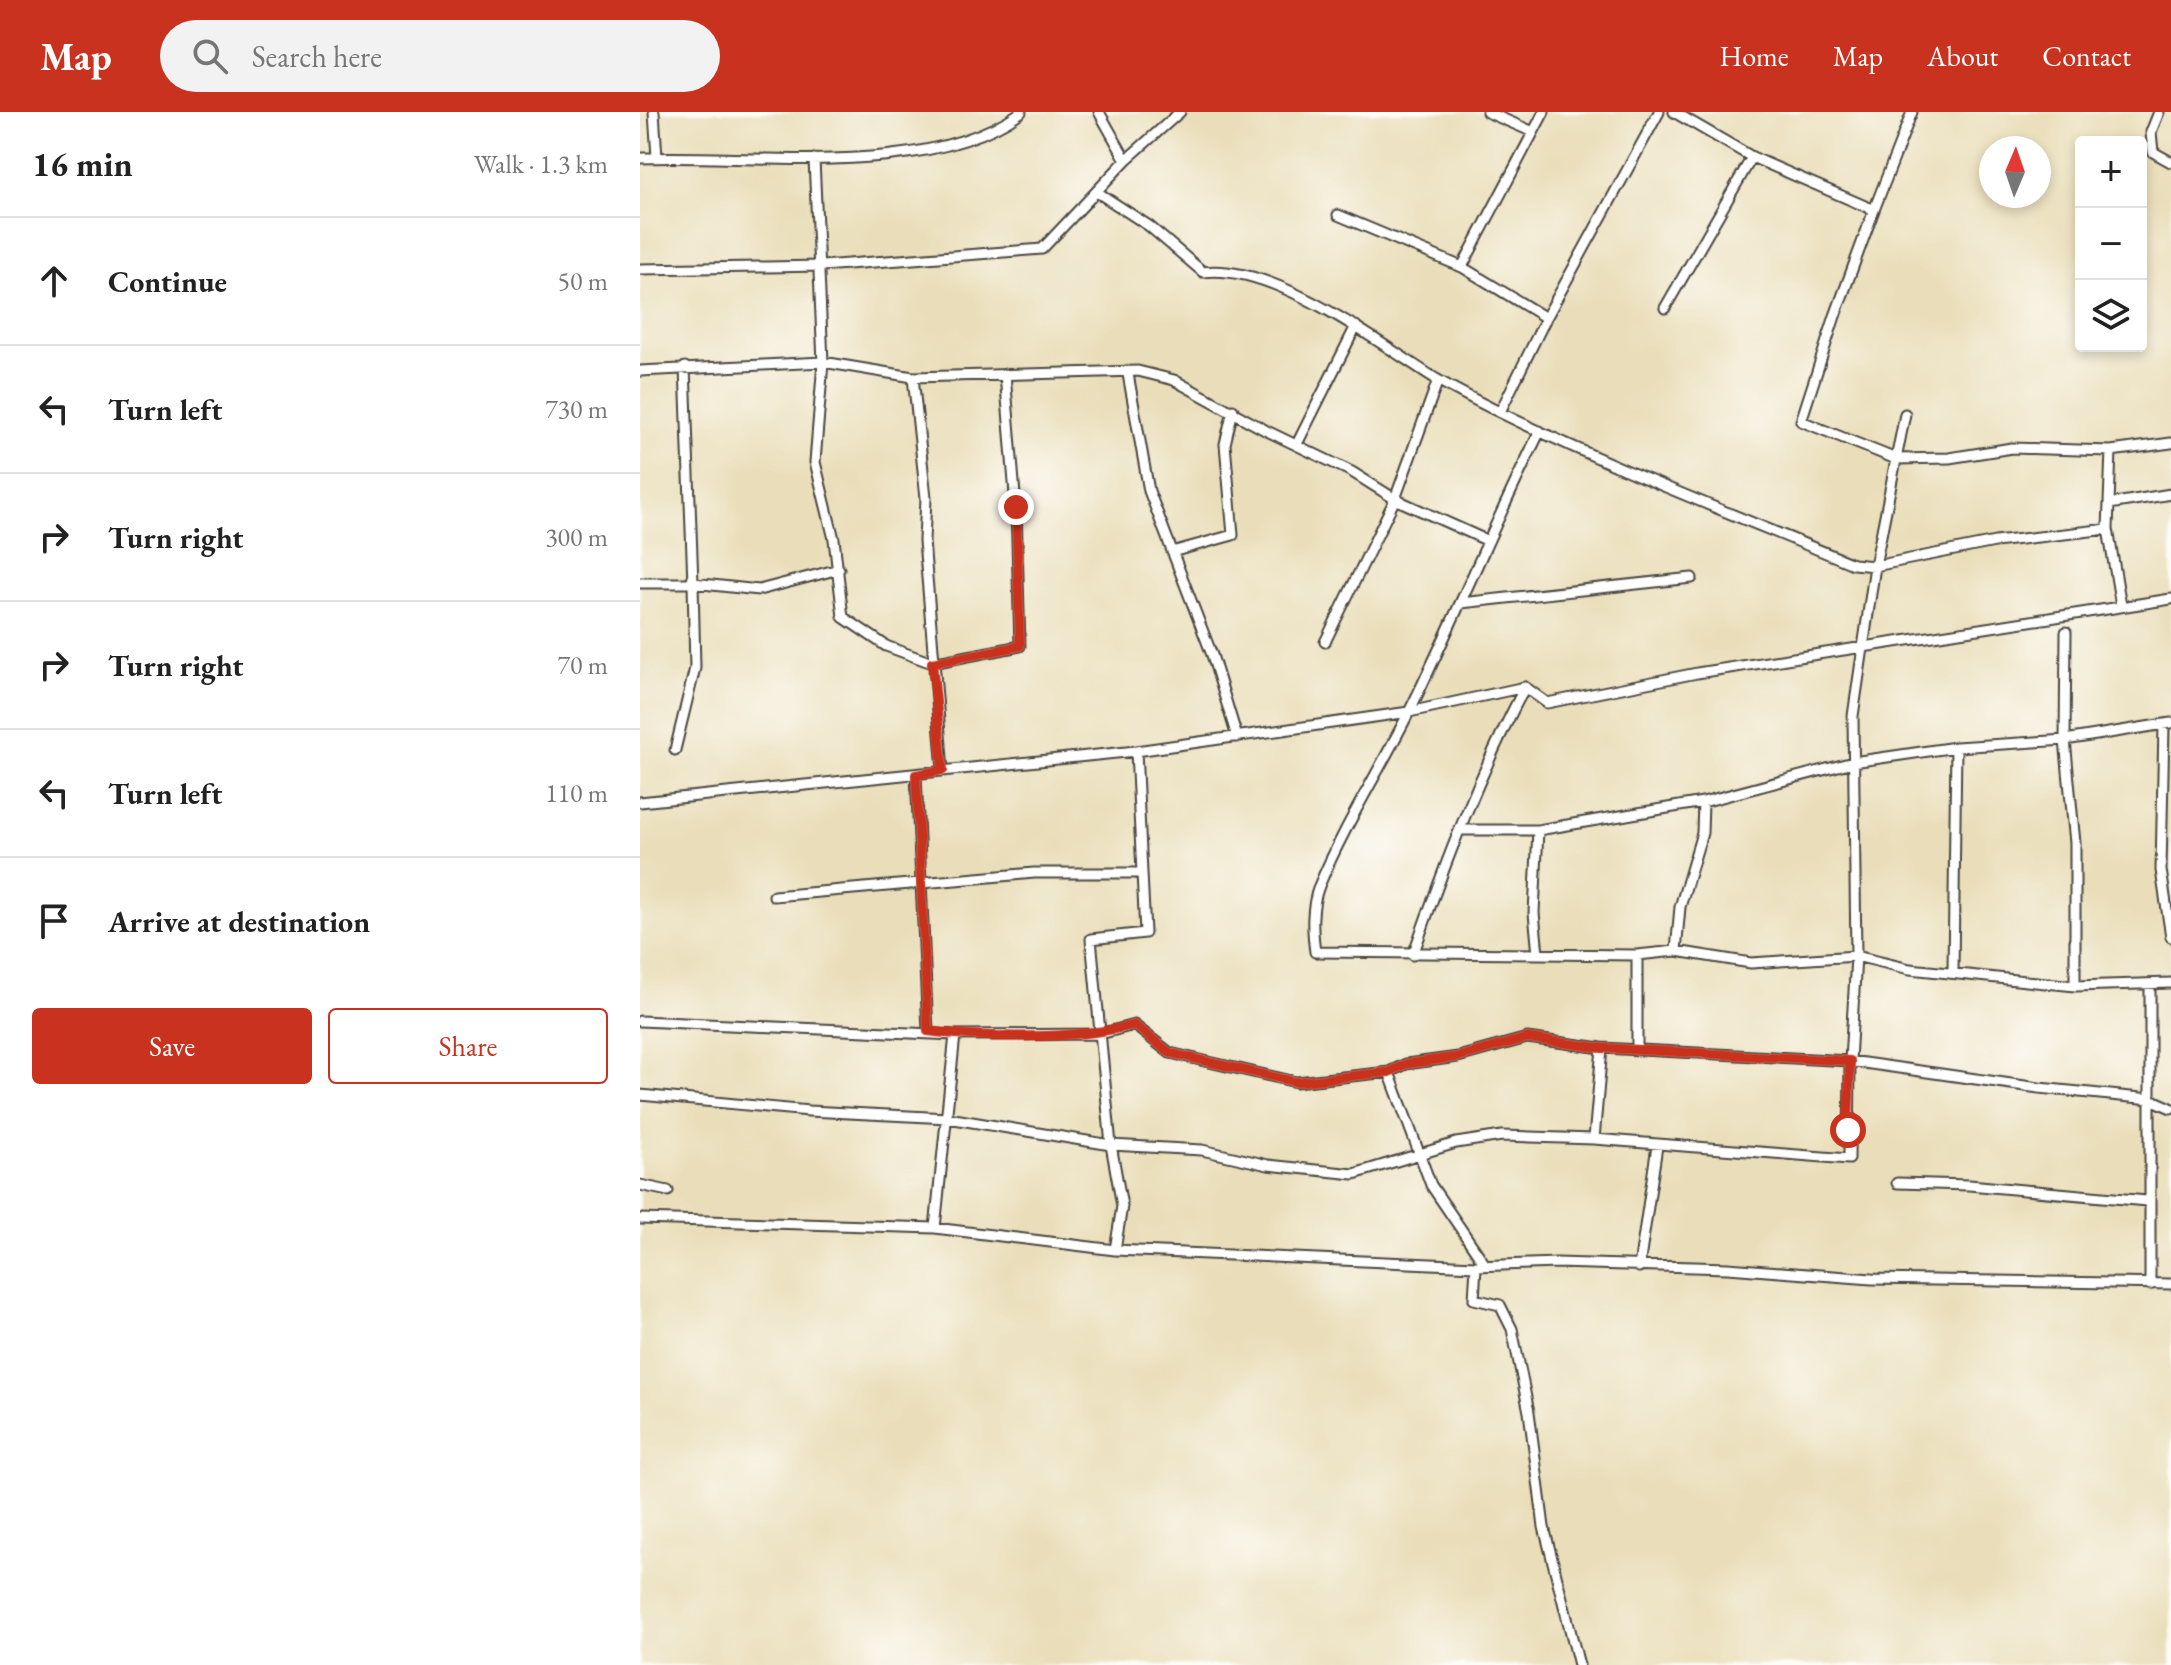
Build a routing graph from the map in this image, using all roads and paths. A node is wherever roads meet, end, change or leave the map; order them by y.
1 (654, 112) edge
2 (1021, 112) edge
3 (1099, 112) edge
4 (1180, 112) edge
5 (1487, 112) edge
6 (1544, 112) edge
7 (1659, 112) edge
8 (1674, 112) edge
9 (1912, 112) edge
10 (2159, 112) edge
11 (1007, 117) edge
12 (1531, 131) junction
13 (657, 157) junction
14 (1752, 157) junction
15 (640, 158) edge
16 (814, 159) junction
17 (1126, 160) junction
18 (2171, 162) edge
19 (1097, 192) junction
20 (1874, 210) junction
21 (1338, 215) dead end
22 (822, 266) junction
23 (1462, 267) junction
24 (640, 269) edge
25 (1665, 308) dead end
26 (1546, 318) junction
27 (1356, 326) junction
28 (823, 362) junction
29 (685, 367) junction
30 (640, 371) edge
31 (1005, 374) junction
32 (1128, 374) junction
33 (913, 377) junction
34 (1438, 380) junction
35 (1233, 410) junction
36 (1500, 412) junction
37 (1905, 414) dead end
38 (1540, 431) junction
39 (2171, 443) edge
40 (1297, 444) junction
41 (2111, 451) junction
42 (1896, 459) junction
43 (2171, 494) edge
44 (1395, 499) junction
45 (2109, 504) junction
46 (2108, 529) junction
47 (1486, 540) junction
48 (1172, 552) junction
49 (1875, 566) junction
50 (839, 569) junction
51 (1692, 578) dead end
52 (640, 583) edge
53 (693, 583) junction
54 (2171, 599) edge
55 (1461, 603) junction
56 (2121, 606) junction
57 (2066, 632) dead end
58 (1325, 642) dead end
59 (1861, 648) junction
60 (932, 663) junction
61 (1525, 687) junction
62 (1409, 712) junction
63 (2168, 724) edge
64 (1237, 737) junction
65 (2065, 740) junction
66 (1956, 747) junction
67 (675, 750) dead end
68 (1136, 751) junction
69 (1853, 762) junction
70 (943, 770) junction
71 (916, 775) junction
72 (640, 802) edge
73 (1703, 802) junction
74 (1463, 830) junction
75 (1538, 830) junction
76 (1140, 873) junction
77 (919, 884) junction
78 (774, 896) dead end
79 (2171, 937) edge
80 (1676, 951) junction
81 (1538, 954) junction
82 (1413, 955) junction
83 (1637, 955) junction
84 (1856, 956) junction
85 (1953, 971) junction
86 (2171, 983) edge
87 (2150, 984) junction
88 (2075, 986) junction
89 (640, 1021) edge
90 (928, 1031) junction
91 (1100, 1034) junction
92 (955, 1035) junction
93 (1602, 1048) junction
94 (1637, 1049) junction
95 (1850, 1061) junction
96 (1389, 1072) junction
97 (640, 1095) edge
98 (2151, 1099) junction
99 (2171, 1108) edge
100 (948, 1118) junction
101 (1594, 1139) junction
102 (1111, 1145) junction
103 (1657, 1146) junction
104 (1422, 1156) junction
105 (1897, 1183) dead end
106 (640, 1185) edge
107 (668, 1191) dead end
108 (2147, 1201) junction
109 (640, 1219) edge
110 (935, 1228) junction
111 (1115, 1250) junction
112 (1480, 1264) junction
113 (1639, 1267) junction
114 (2171, 1284) edge
115 (2150, 1285) junction
116 (1579, 1665) edge

1 - 13 street
2 - 11 street
3 - 17 street
4 - 17 street
5 - 12 street
6 - 12 street
7 - 26 street
8 - 14 street
9 - 20 street
10 - 18 street
11 - 16 street
12 - 23 street
13 - 15 street
13 - 16 street
14 - 20 street
14 - 25 street
16 - 22 street
17 - 19 street
19 - 22 street
19 - 27 street
20 - 42 street
21 - 23 street
22 - 24 street
22 - 28 street
23 - 26 street
26 - 36 street
27 - 34 street
27 - 40 street
28 - 29 street
28 - 33 street
28 - 50 street
29 - 30 street
29 - 53 street
31 - 32 street
31 - 33 street
31 - 60 street
32 - 35 street
32 - 48 street
33 - 60 street
34 - 36 street
34 - 44 street
35 - 40 street
35 - 48 street
36 - 38 street
37 - 42 street
38 - 47 street
38 - 49 street
39 - 41 street
40 - 44 street
41 - 42 street
41 - 45 street
42 - 49 street
43 - 45 street
44 - 47 street
44 - 58 street
45 - 46 street
46 - 49 street
46 - 56 street
47 - 55 street
48 - 64 street
49 - 59 street
50 - 53 street
50 - 60 street
51 - 55 street
52 - 53 street
53 - 67 street
54 - 56 street
55 - 62 street
56 - 59 street
57 - 65 street
59 - 61 street
59 - 69 street
60 - 70 street
61 - 62 street
61 - 74 street
62 - 64 street
62 - 82 street
63 - 65 street
63 - 79 street
64 - 68 street
65 - 66 street
65 - 88 street
66 - 69 street
66 - 85 street
68 - 70 street
68 - 76 street
69 - 73 street
69 - 84 street
70 - 71 street
71 - 72 street
71 - 77 street
73 - 75 street
73 - 80 street
74 - 75 street
74 - 82 street
75 - 81 street
76 - 77 street
76 - 91 street
77 - 78 street
77 - 90 street
80 - 83 street
80 - 84 street
81 - 82 street
81 - 83 street
83 - 94 street
84 - 85 street
84 - 95 street
85 - 88 street
86 - 87 street
87 - 88 street
87 - 98 street
89 - 90 street
90 - 92 street
91 - 92 street
91 - 96 street
91 - 102 street
92 - 100 street
93 - 94 street
93 - 96 street
93 - 101 street
94 - 95 street
95 - 98 street
95 - 103 street
96 - 104 street
97 - 100 street
98 - 99 street
98 - 108 street
100 - 102 street
100 - 110 street
101 - 103 street
101 - 104 street
102 - 104 street
102 - 111 street
103 - 113 street
104 - 112 street
105 - 108 street
106 - 107 street
108 - 115 street
109 - 110 street
110 - 111 street
111 - 112 street
112 - 113 street
112 - 116 street
113 - 115 street
114 - 115 street

